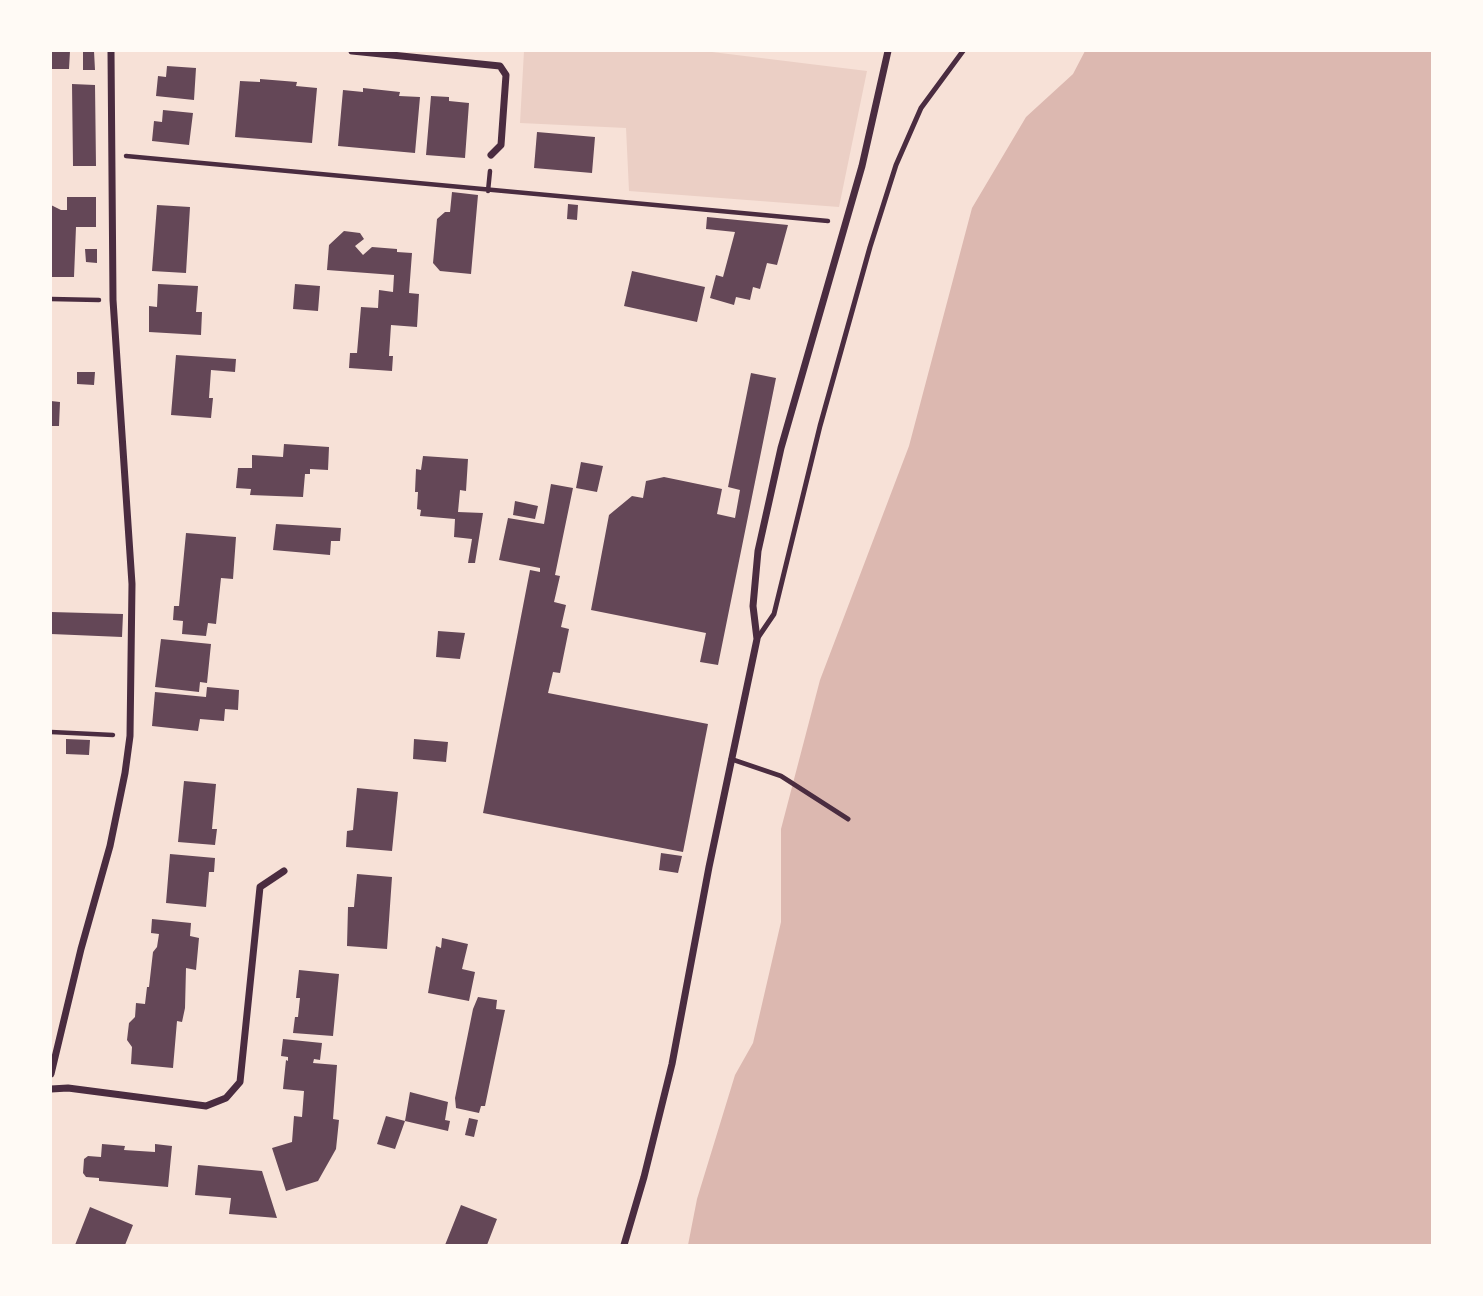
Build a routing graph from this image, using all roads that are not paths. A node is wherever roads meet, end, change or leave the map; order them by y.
1 (111, 51) edge
2 (352, 51) edge
3 (455, 51) edge
4 (888, 51) edge
5 (962, 51) edge
6 (455, 60) junction
7 (491, 155) dead end
8 (757, 639) junction
9 (731, 759) junction
10 (848, 819) dead end
11 (284, 871) dead end
12 (51, 1074) edge
13 (51, 1089) edge
14 (624, 1245) edge

1 - 12 street
2 - 6 street
3 - 6 street
4 - 8 street
5 - 8 lane
6 - 7 street
8 - 9 street
9 - 10 lane
9 - 14 street
11 - 13 street

